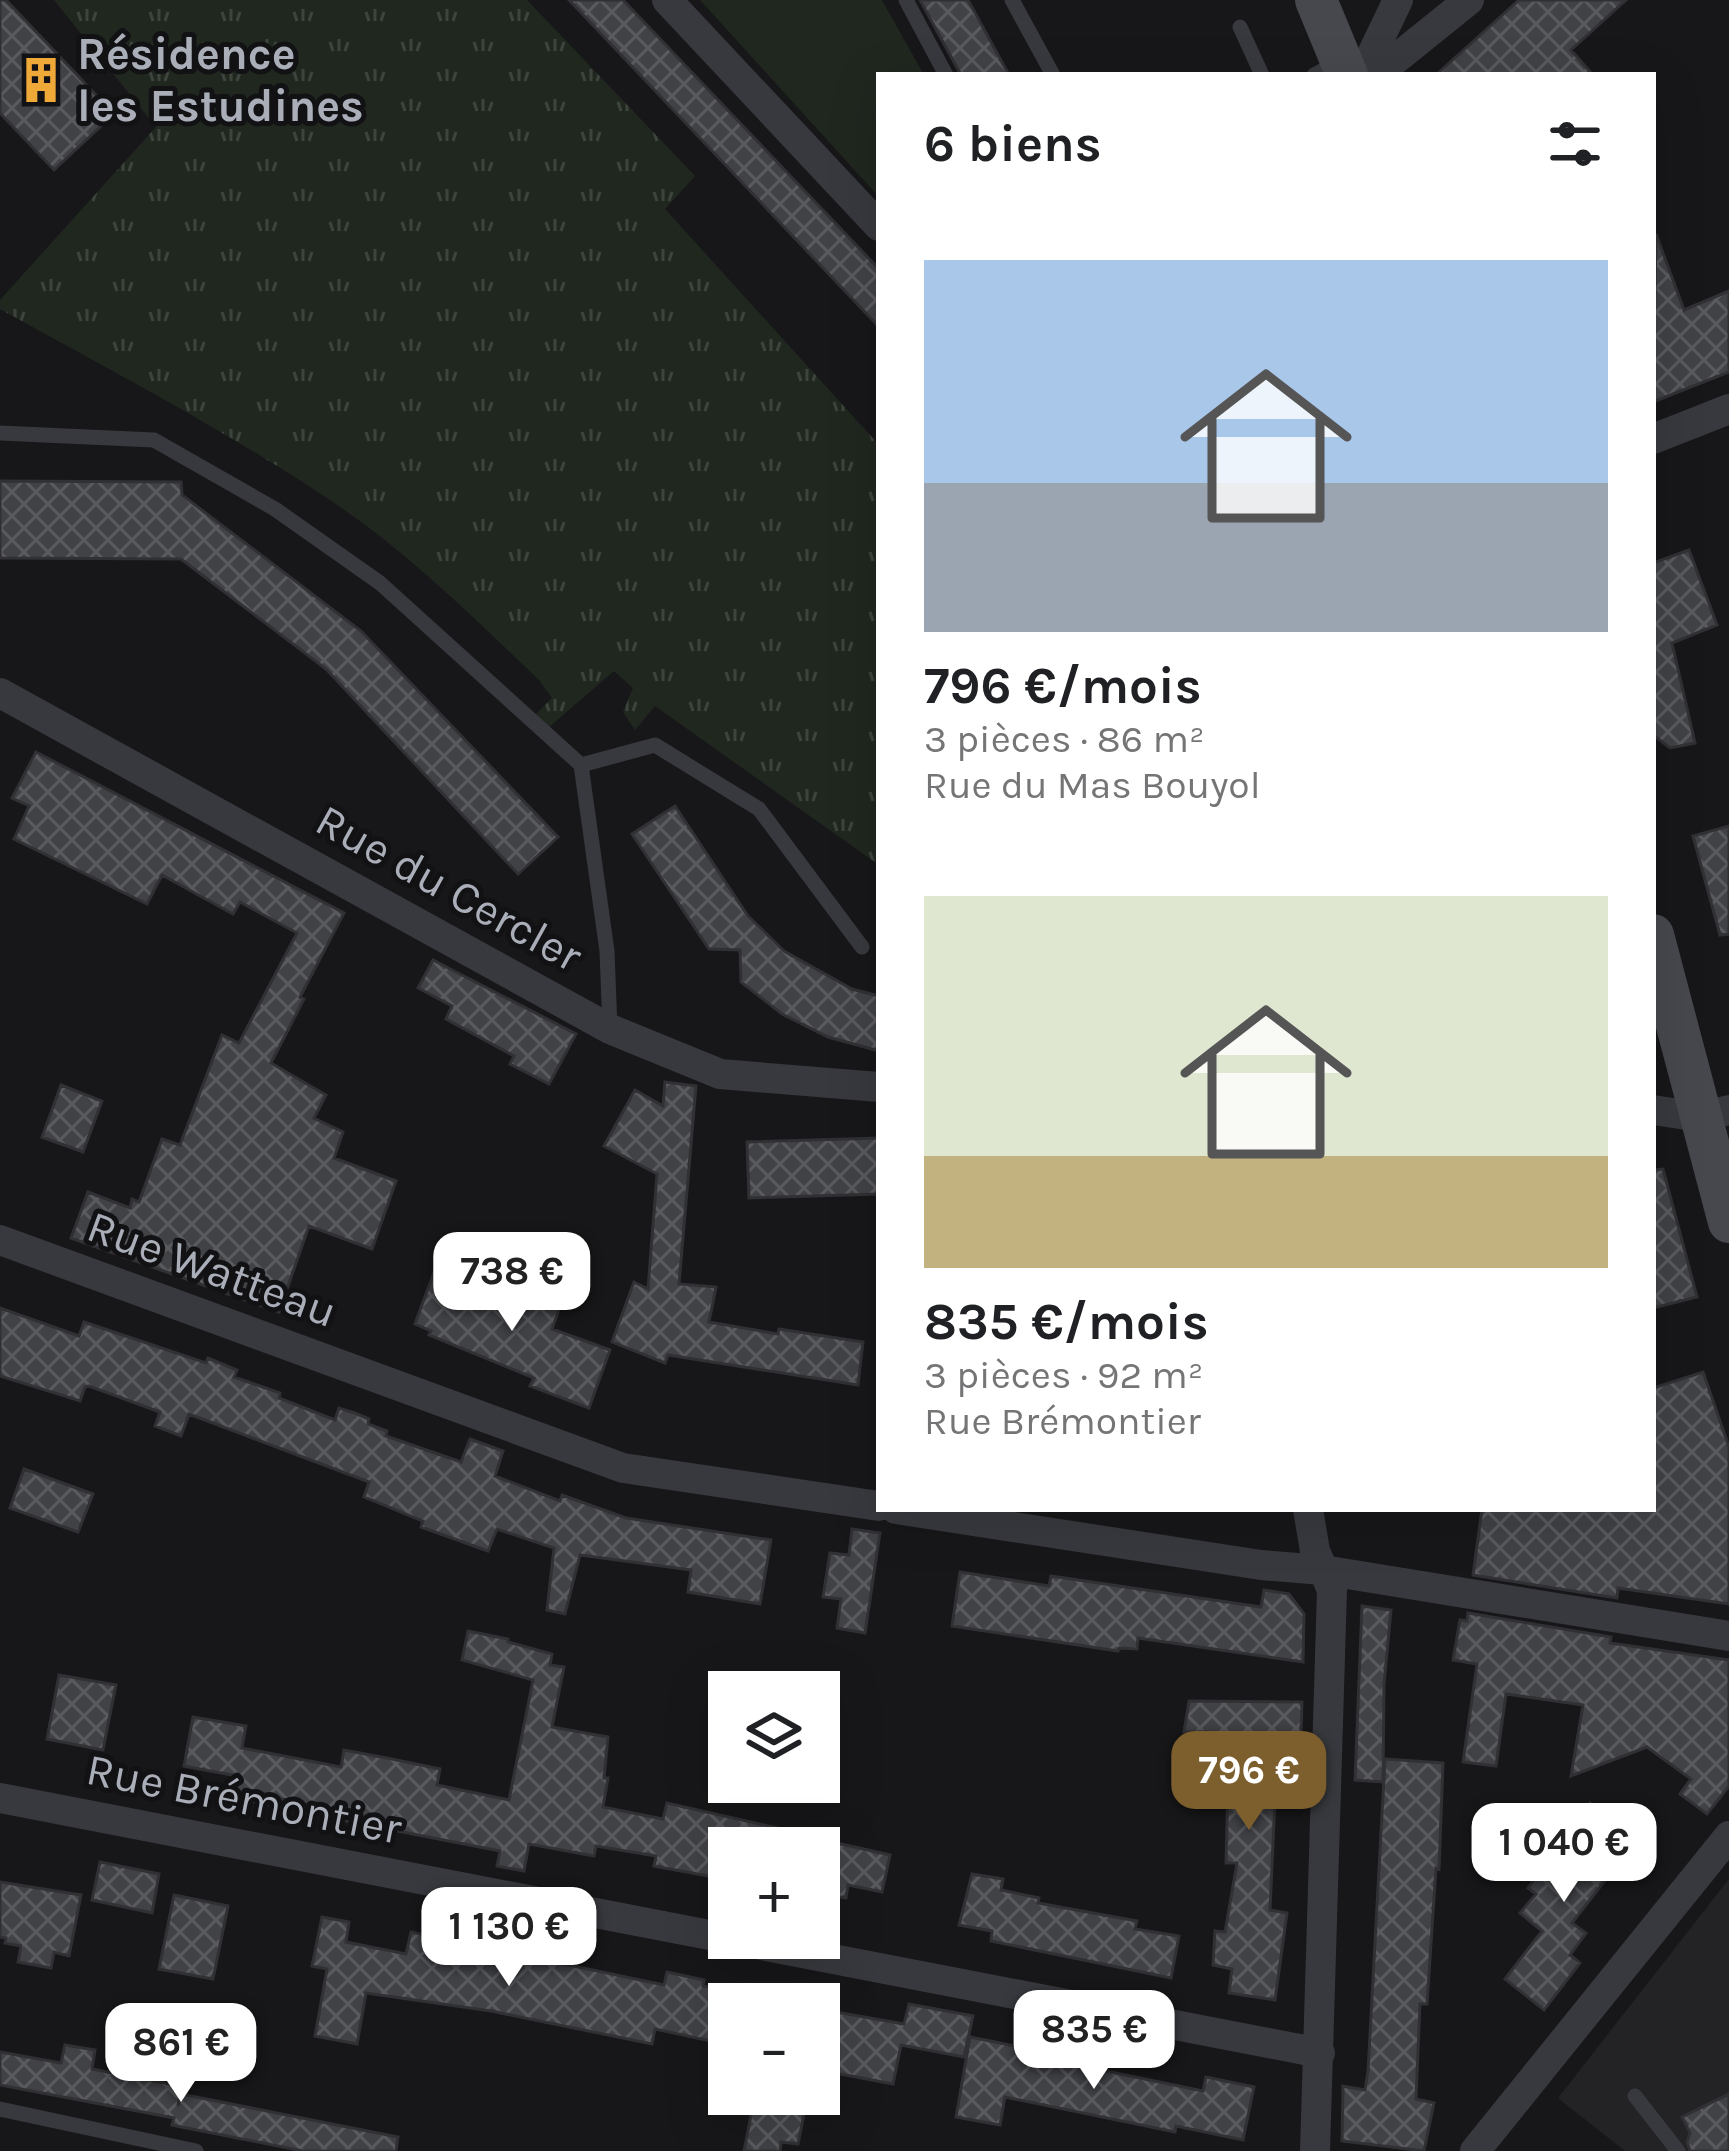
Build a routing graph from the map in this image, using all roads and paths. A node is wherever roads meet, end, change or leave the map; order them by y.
1 (667, 0) edge
2 (906, 0) edge
3 (1012, 0) edge
4 (1316, 0) edge
5 (1398, 0) edge
6 (1469, 0) edge
7 (1240, 27) dead end
8 (944, 72) edge
9 (1051, 72) edge
10 (1261, 72) edge
11 (1348, 72) edge
12 (876, 223) edge
13 (1729, 409) edge
14 (0, 434) edge
15 (1656, 438) edge
16 (0, 693) edge
17 (581, 765) junction
18 (1656, 944) edge
19 (862, 947) dead end
20 (610, 1029) junction
21 (876, 1087) edge
22 (1656, 1110) edge
23 (1714, 1114) edge
24 (1729, 1222) edge
25 (0, 1240) edge
26 (876, 1507) edge
27 (916, 1512) edge
28 (1308, 1512) edge
29 (1323, 1570) junction
30 (1729, 1636) edge
31 (0, 1798) edge
32 (1729, 1836) edge
33 (1320, 2053) junction
34 (1635, 2096) dead end
35 (0, 2109) edge
36 (196, 2151) edge
37 (1315, 2151) edge
38 (1475, 2151) edge
39 (1678, 2151) edge

1 - 12 street
2 - 8 lane
3 - 9 lane
4 - 11 main road
5 - 11 street
6 - 11 street
7 - 10 lane
13 - 15 street
14 - 17 lane
16 - 20 street, Rue du Cercler
17 - 19 lane
17 - 20 lane
18 - 23 main road
20 - 21 street, Rue du Cercler
22 - 23 street
23 - 24 main road
25 - 26 street, Rue Watteau
27 - 29 street
28 - 29 street
29 - 30 street
29 - 33 street
31 - 33 street, Rue Brémontier
32 - 38 street
33 - 37 street
34 - 39 lane
35 - 36 lane

